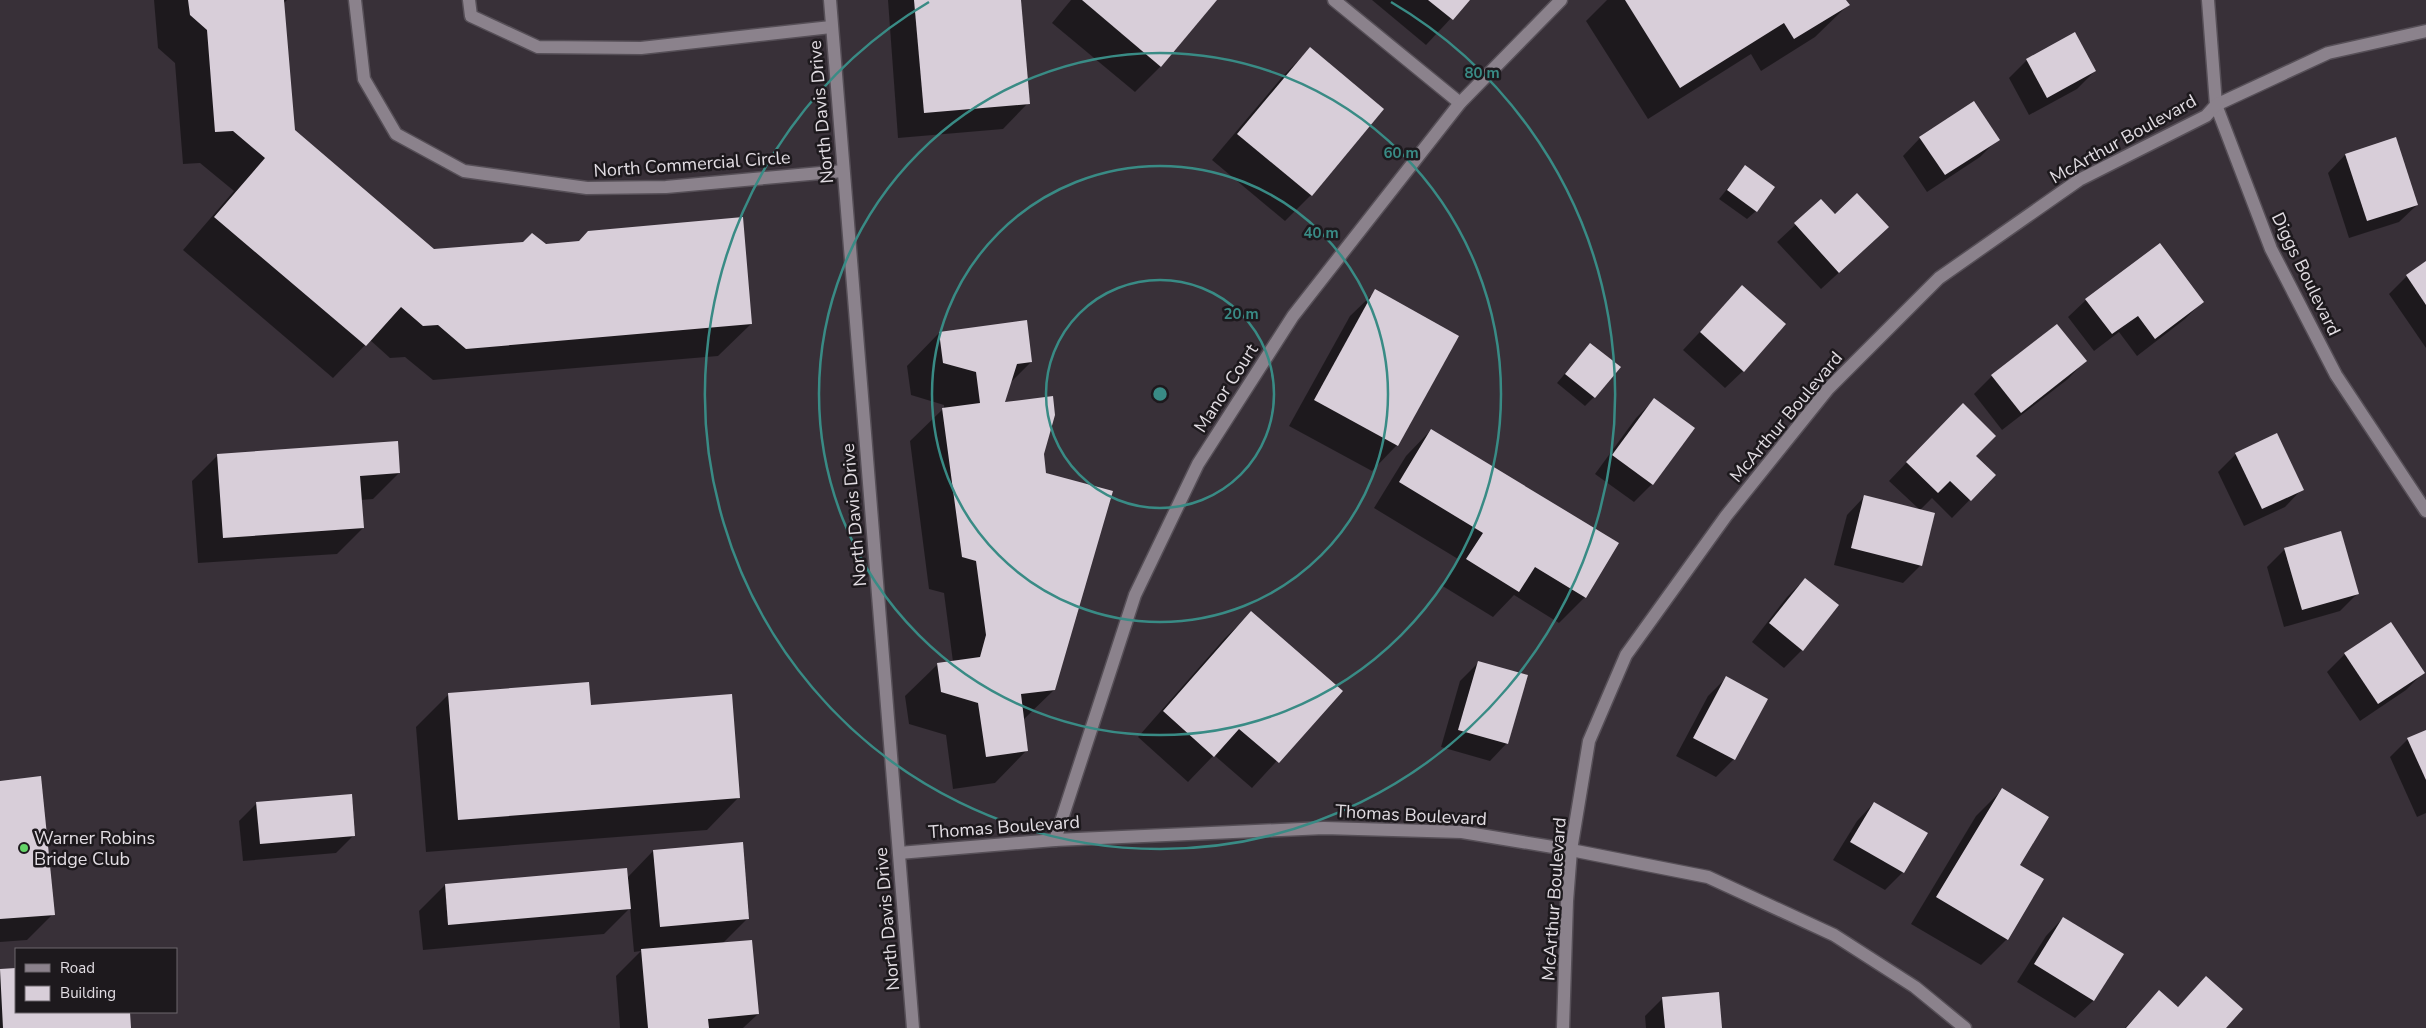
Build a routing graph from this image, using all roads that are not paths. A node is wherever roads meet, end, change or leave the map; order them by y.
1 (355, 0) edge
2 (469, 0) edge
3 (830, 0) edge
4 (1334, 0) edge
5 (1561, 0) edge
6 (2208, 0) edge
7 (831, 26) junction
8 (2426, 31) edge
9 (1460, 103) junction
10 (2216, 105) junction
11 (843, 171) junction
12 (2426, 510) edge
13 (1056, 840) junction
14 (1571, 850) junction
15 (899, 853) junction
16 (913, 1028) edge
17 (1563, 1028) edge
18 (1965, 1028) edge

1 - 11 street, North Commercial Circle
2 - 7 street
3 - 7 street, North Davis Drive
4 - 9 street
5 - 9 street, Manor Court
6 - 10 street, Diggs Boulevard
7 - 11 street, North Davis Drive
8 - 10 street, McArthur Boulevard
9 - 13 street, Manor Court
10 - 12 street, Diggs Boulevard
10 - 14 street, McArthur Boulevard
11 - 15 street, North Davis Drive
13 - 14 street, Thomas Boulevard
13 - 15 street, Thomas Boulevard
14 - 17 street, McArthur Boulevard
14 - 18 street, Thomas Boulevard
15 - 16 street, North Davis Drive

